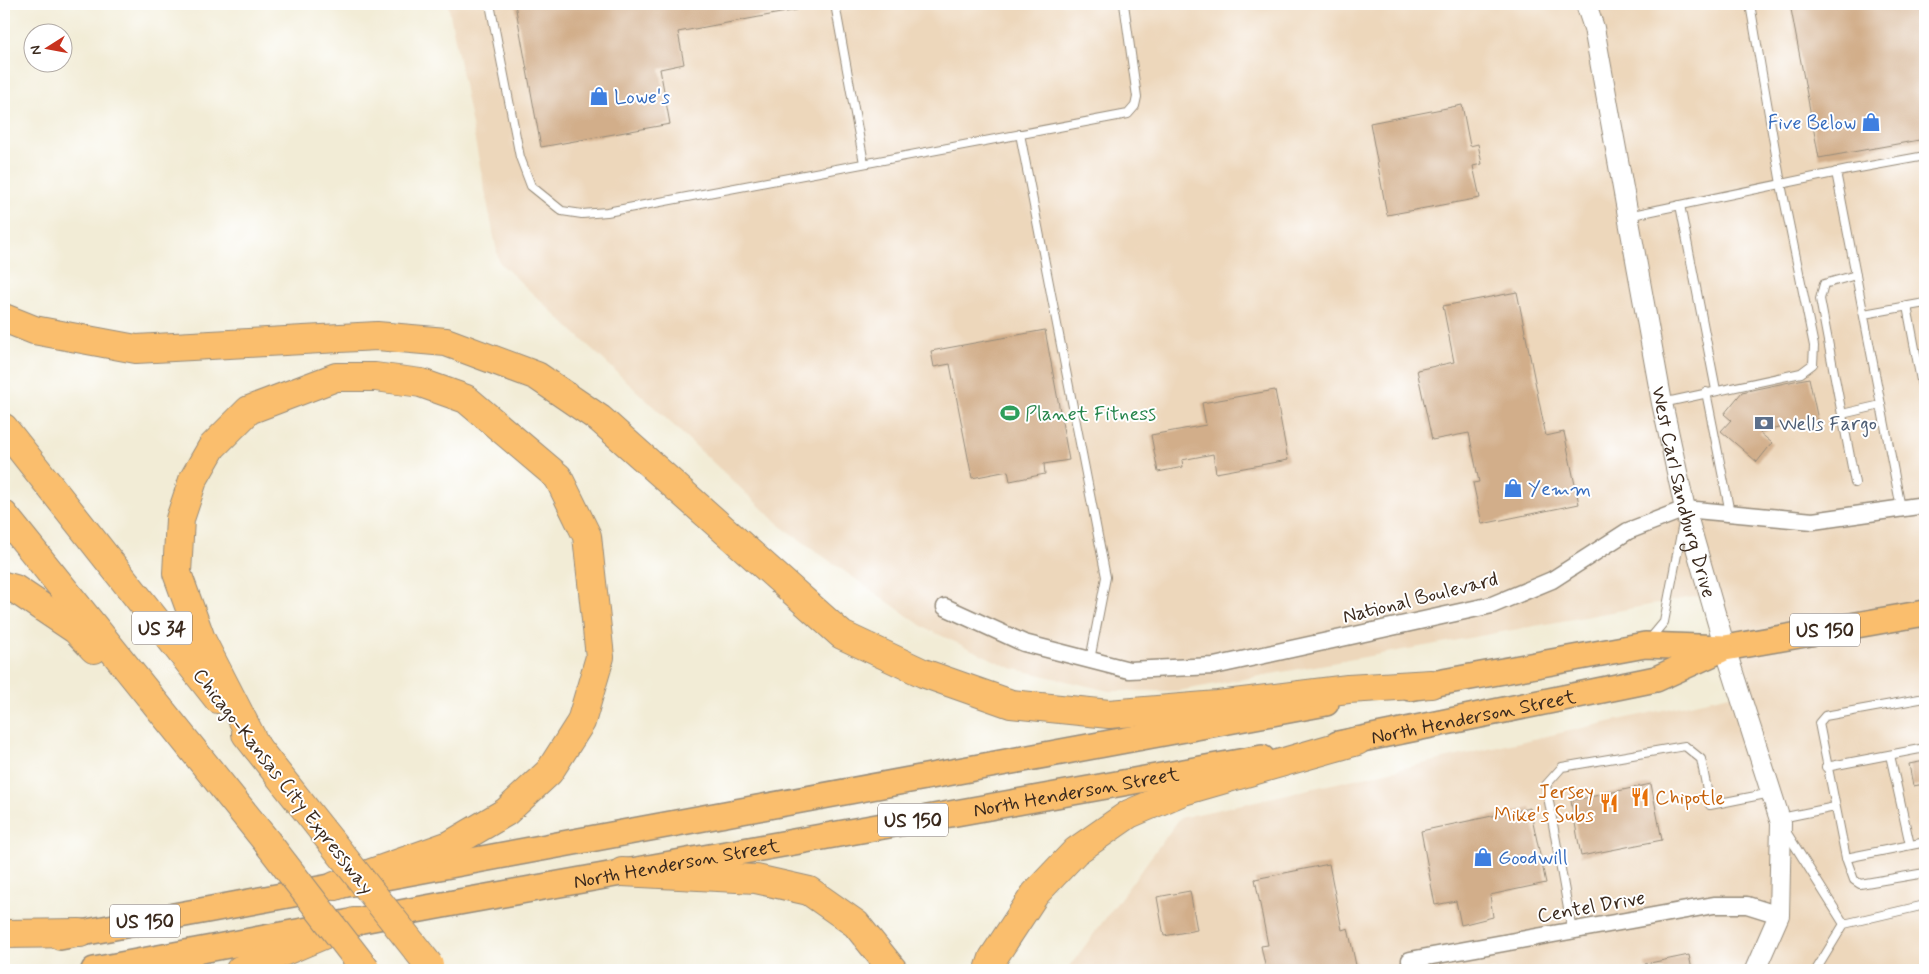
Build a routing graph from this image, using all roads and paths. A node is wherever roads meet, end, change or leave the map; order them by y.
1 (490, 4) edge
2 (835, 4) edge
3 (1124, 4) edge
4 (1586, 4) edge
5 (1750, 4) edge
6 (1020, 134) junction
7 (1925, 156) edge
8 (864, 163) junction
9 (1836, 172) junction
10 (1781, 184) junction
11 (1680, 205) junction
12 (1628, 216) junction
13 (1856, 275) junction
14 (1925, 303) edge
15 (1907, 306) junction
16 (1864, 314) junction
17 (4, 318) edge
18 (1716, 390) junction
19 (1706, 392) junction
20 (1925, 402) edge
21 (1662, 404) junction
22 (1881, 405) junction
23 (1842, 414) junction
24 (4, 428) edge
25 (1855, 483) dead end
26 (1925, 505) edge
27 (1901, 508) junction
28 (1686, 509) junction
29 (1730, 513) junction
30 (4, 515) edge
31 (4, 586) edge
32 (945, 607) dead end
33 (1925, 613) edge
34 (1645, 645) junction
35 (1725, 648) junction
36 (1090, 660) junction
37 (1431, 684) junction
38 (1925, 698) edge
39 (1357, 741) junction
40 (257, 748) junction
41 (1925, 748) edge
42 (1890, 755) junction
43 (203, 763) junction
44 (1826, 767) junction
45 (1771, 793) junction
46 (1835, 807) junction
47 (1780, 821) junction
48 (1925, 844) edge
49 (1910, 845) junction
50 (1846, 858) junction
51 (622, 872) junction
52 (1925, 872) edge
53 (335, 886) junction
54 (1925, 905) edge
55 (1779, 914) junction
56 (354, 922) junction
57 (1844, 924) junction
58 (1572, 931) junction
59 (4, 934) edge
60 (80, 934) junction
61 (4, 948) edge
62 (1410, 960) dead end
63 (431, 968) edge
64 (94, 970) edge
65 (240, 970) edge
66 (366, 970) edge
67 (893, 970) edge
68 (989, 970) edge
69 (1755, 970) edge
70 (1816, 970) edge

1 - 8 lane
2 - 8 lane
3 - 6 lane
4 - 12 street, West Carl Sandburg Drive
5 - 10 lane
6 - 8 lane
6 - 36 lane
7 - 9 lane
9 - 10 lane
9 - 13 lane
10 - 11 lane
10 - 18 lane
11 - 12 lane
11 - 18 lane
12 - 21 street, West Carl Sandburg Drive
13 - 16 lane
13 - 23 lane
14 - 15 lane
15 - 16 lane
15 - 20 lane
16 - 22 lane
17 - 37 highway
18 - 19 lane
19 - 21 lane
19 - 29 lane
21 - 28 street, West Carl Sandburg Drive
22 - 23 lane
22 - 27 lane
23 - 25 lane
24 - 40 highway, Chicago-Kansas City Expressway / US 34
26 - 27 street, National Boulevard
27 - 29 street, National Boulevard
28 - 29 street, National Boulevard
28 - 34 lane
28 - 35 street, West Carl Sandburg Drive
28 - 36 street, National Boulevard
30 - 43 highway, US 34
31 - 43 highway
32 - 36 street, National Boulevard
33 - 35 main road, North Henderson Street / US 150
34 - 35 main road, North Henderson Street / US 150
34 - 37 main road, North Henderson Street / US 150
35 - 39 main road, North Henderson Street / US 150
35 - 45 street, West Carl Sandburg Drive
37 - 53 main road, North Henderson Street / US 150
38 - 44 lane
39 - 51 main road, North Henderson Street / US 150
39 - 68 highway
40 - 53 highway
40 - 63 highway, Chicago-Kansas City Expressway / US 34, bridge
41 - 42 lane
42 - 44 lane
42 - 49 lane
43 - 66 highway, US 34, bridge
44 - 46 lane
45 - 47 street, West Carl Sandburg Drive
45 - 58 lane
46 - 47 lane
46 - 50 lane
47 - 55 street, West Carl Sandburg Drive
47 - 57 lane
48 - 49 lane
49 - 50 lane
50 - 52 lane
51 - 56 main road, North Henderson Street / US 150
51 - 67 highway
53 - 60 main road, North Henderson Street / US 150
54 - 57 lane
55 - 58 street, Centel Drive
55 - 69 street, West Carl Sandburg Drive
56 - 64 main road, North Henderson Street / US 150
56 - 65 highway
57 - 70 lane
58 - 62 street, Centel Drive
59 - 60 highway
60 - 61 main road, US 150

